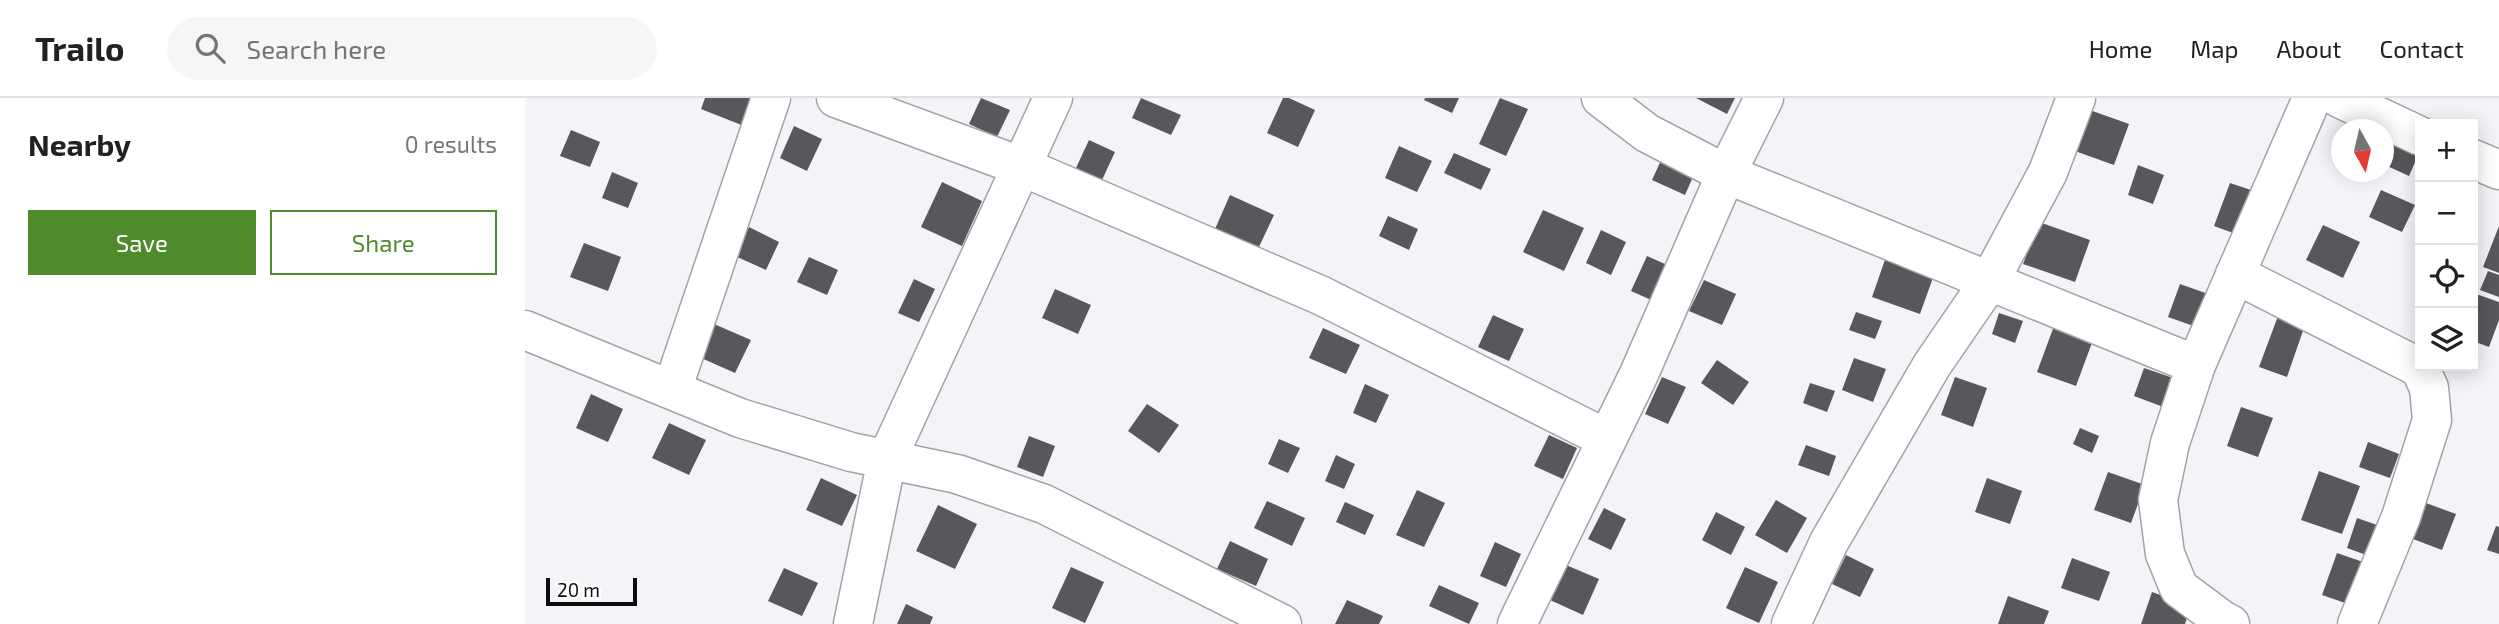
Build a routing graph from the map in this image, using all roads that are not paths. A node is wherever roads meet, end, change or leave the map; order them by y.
1 (771, 98) edge
2 (836, 98) edge
3 (1053, 98) edge
4 (1601, 98) edge
5 (1764, 98) edge
6 (2076, 98) edge
7 (2312, 98) edge
8 (2339, 98) edge
9 (2415, 134) edge
10 (2478, 161) edge
11 (1023, 167) junction
12 (2499, 170) edge
13 (1726, 174) junction
14 (2235, 274) junction
15 (1989, 282) junction
16 (525, 330) edge
17 (2196, 365) junction
18 (672, 390) junction
19 (1607, 439) junction
20 (887, 459) junction
21 (853, 624) edge
22 (1282, 624) edge
23 (1517, 624) edge
24 (1791, 624) edge
25 (2230, 624) edge
26 (2357, 624) edge

1 - 18 street
2 - 11 street
3 - 11 street
4 - 13 street
5 - 13 street
6 - 15 street
7 - 14 street
8 - 9 street
10 - 12 street
11 - 19 street
11 - 20 street
13 - 15 street
13 - 19 street
14 - 17 street
14 - 26 street
15 - 17 street
15 - 24 street
16 - 18 street
17 - 25 street
18 - 20 street
19 - 23 street
20 - 21 street
20 - 22 street

